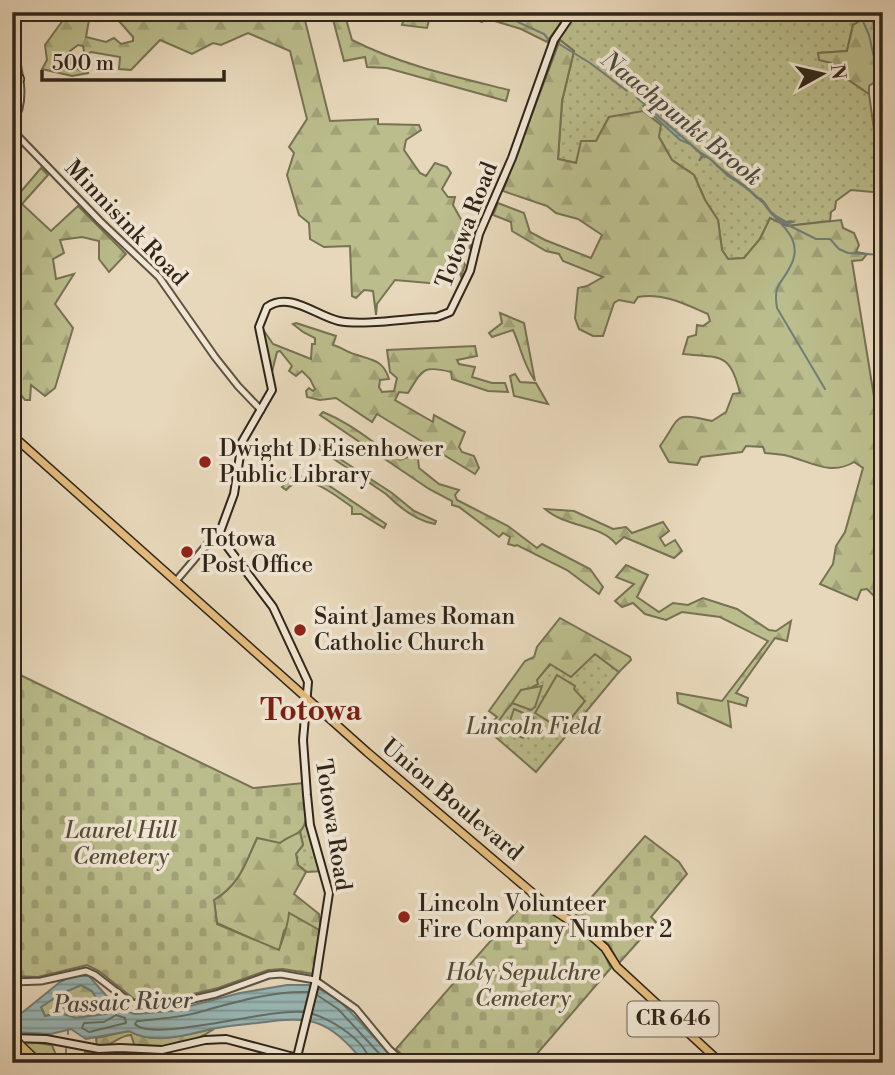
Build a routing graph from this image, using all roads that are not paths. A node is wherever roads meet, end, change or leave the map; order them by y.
1 (573, 12) edge
2 (12, 38) edge
3 (15, 79) edge
4 (12, 123) edge
5 (12, 130) edge
6 (261, 410) junction
7 (12, 435) edge
8 (220, 529) junction
9 (176, 581) junction
10 (308, 699) junction
11 (12, 982) edge
12 (315, 983) junction
13 (14, 1042) edge
14 (297, 1057) junction
15 (26, 1063) edge
16 (38, 1063) edge
17 (316, 1063) edge
18 (404, 1063) edge
19 (721, 1063) edge

1 - 6 main road, Totowa Road
2 - 3 street
3 - 4 street
5 - 6 street, Minnisink Road
6 - 8 main road, Totowa Road
7 - 9 main road, Union Boulevard / CR 646
8 - 9 street
8 - 10 main road, Totowa Road
9 - 10 main road, Union Boulevard / CR 646
10 - 12 main road, Totowa Road
10 - 19 main road, Union Boulevard / CR 646
11 - 12 street
12 - 14 main road, Totowa Road
12 - 18 street
13 - 14 main road
13 - 15 highway
13 - 16 highway
14 - 17 main road

